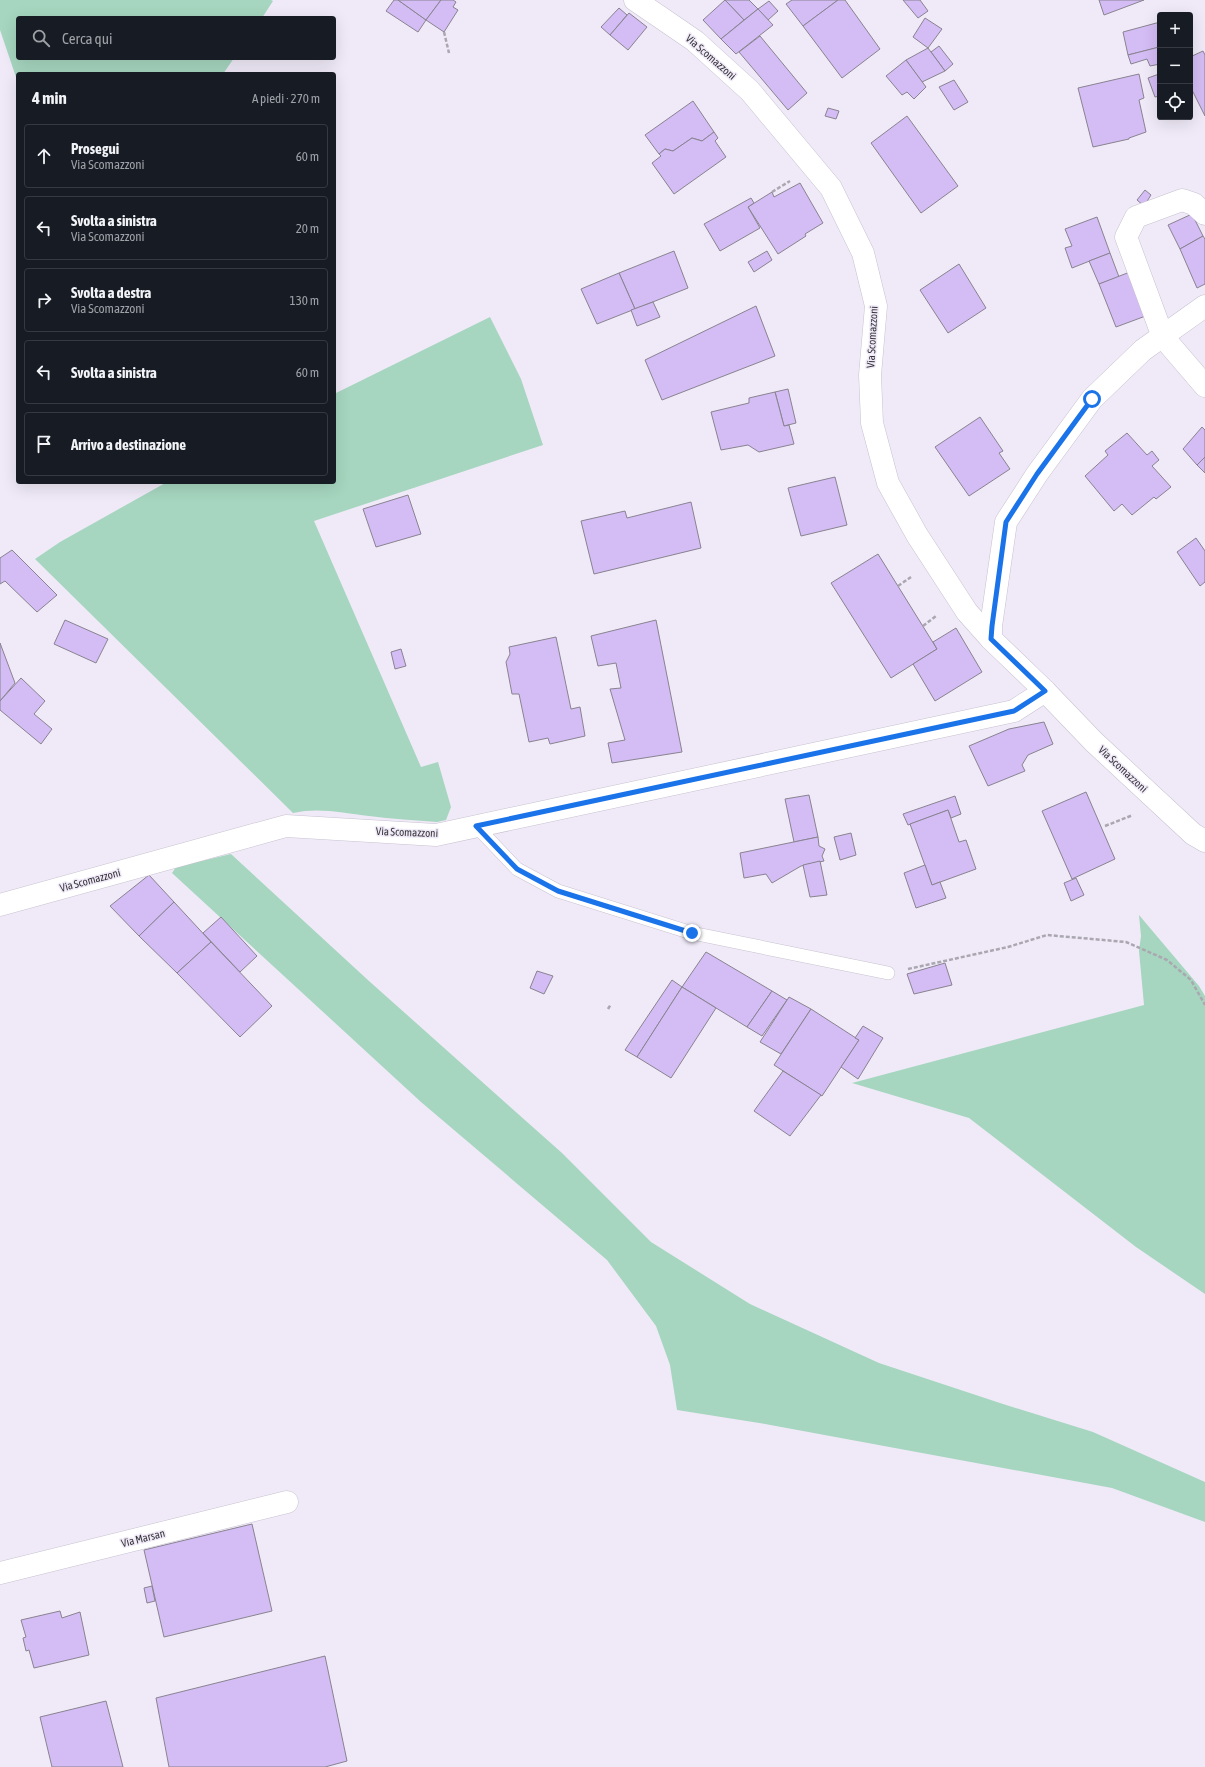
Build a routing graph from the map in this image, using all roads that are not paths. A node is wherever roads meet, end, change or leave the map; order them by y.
1 (635, 0) edge
2 (1205, 214) edge
3 (1205, 306) edge
4 (1163, 337) junction
5 (1205, 386) edge
6 (991, 639) junction
7 (1045, 691) junction
8 (476, 826) junction
9 (1205, 841) edge
10 (0, 905) edge
11 (888, 973) road end
12 (287, 1502) dead end
13 (0, 1573) edge

1 - 6 street, Via Scomazzoni
2 - 4 street
3 - 4 street
4 - 5 street
4 - 6 street
6 - 7 street, Via Scomazzoni
7 - 8 street, Via Scomazzoni
7 - 9 street, Via Scomazzoni
8 - 10 street, Via Scomazzoni
8 - 11 lane
12 - 13 street, Via Marsan

